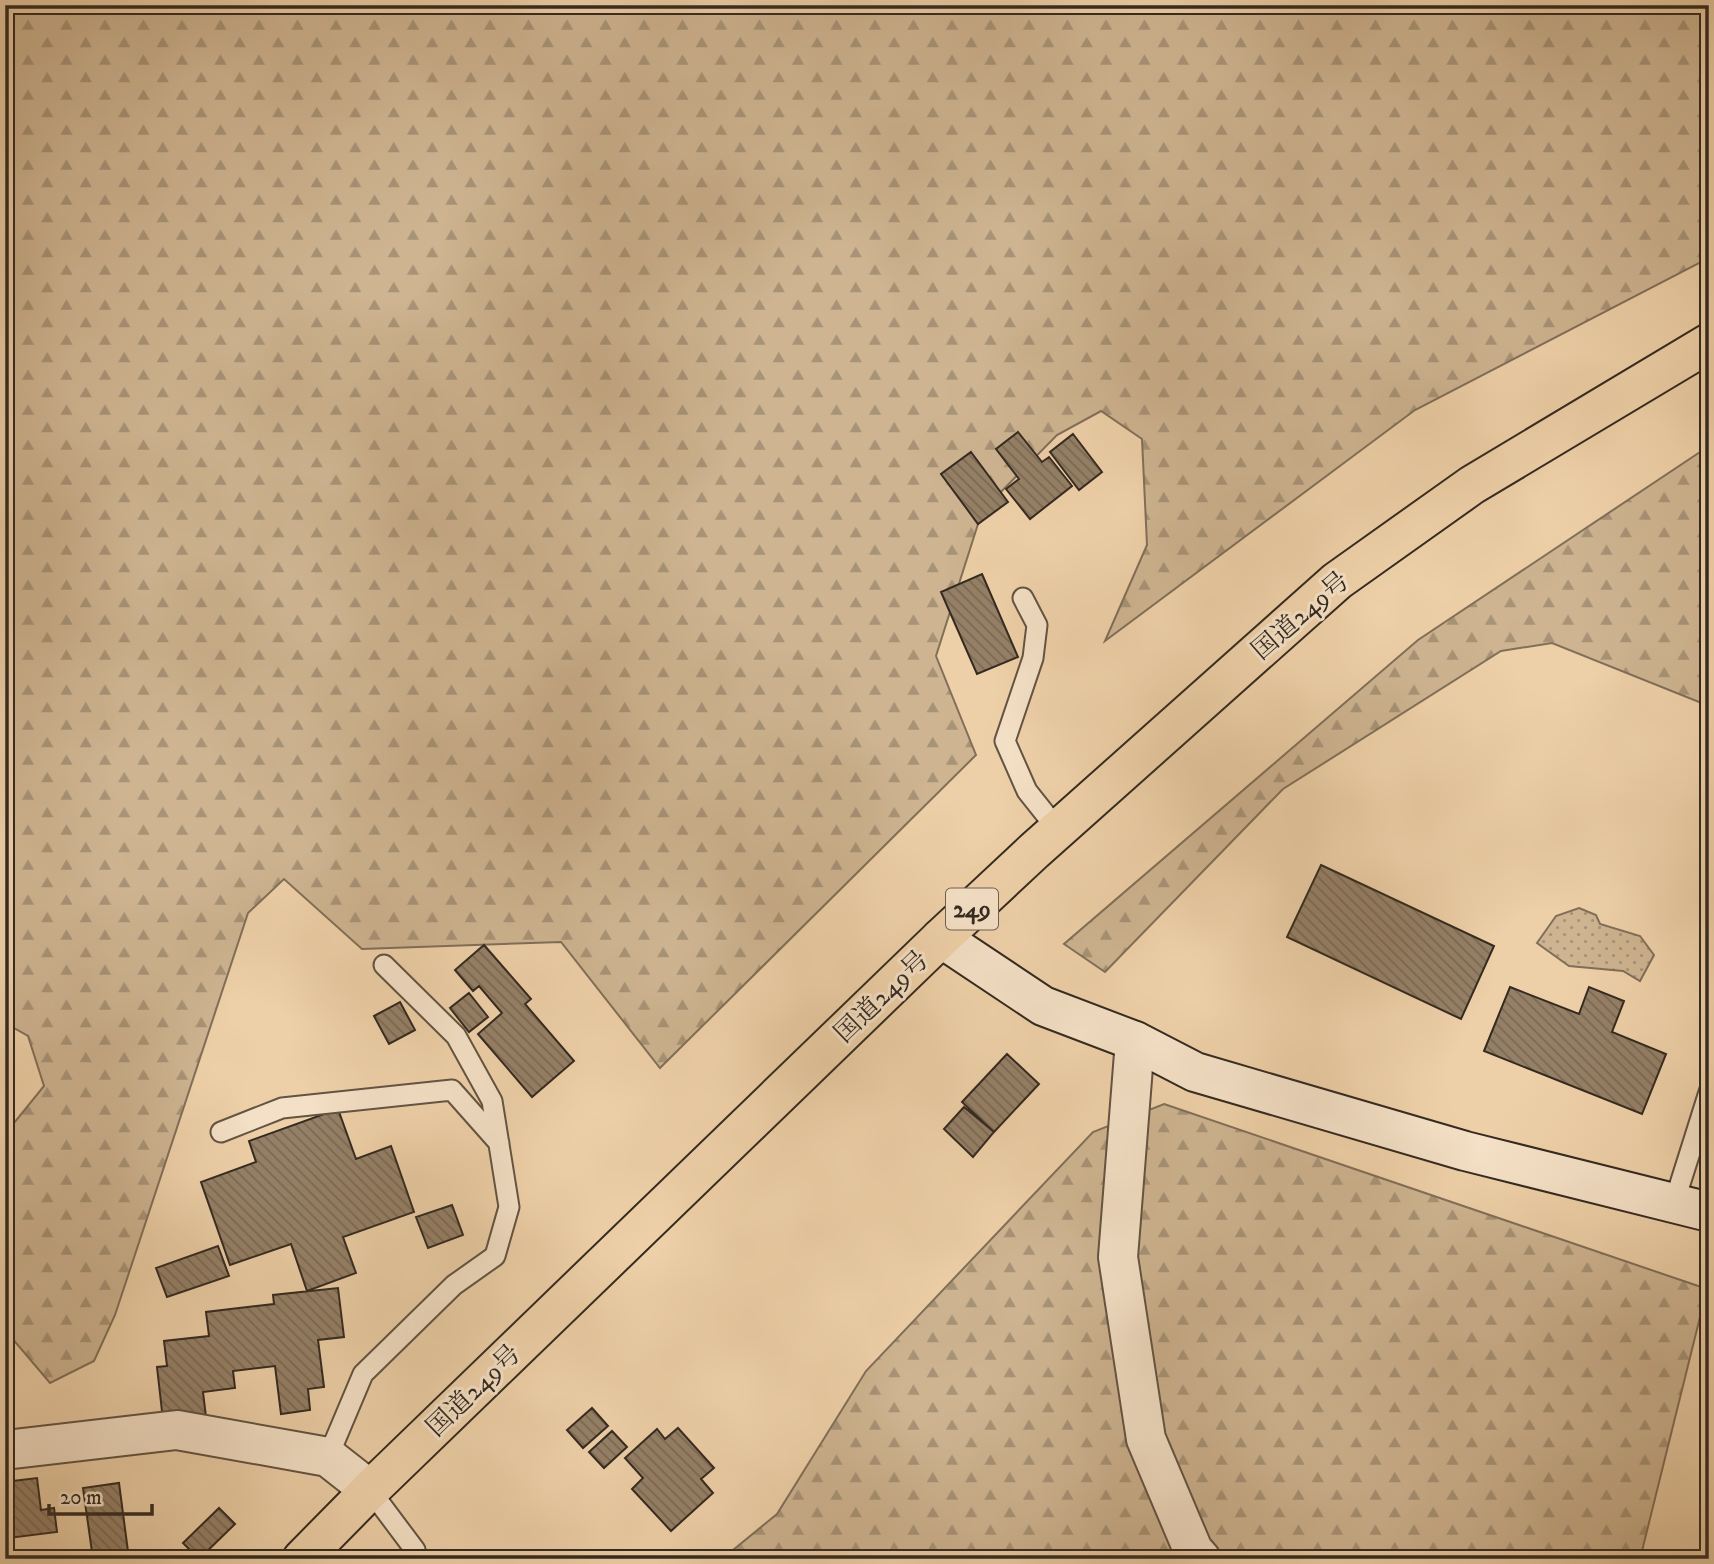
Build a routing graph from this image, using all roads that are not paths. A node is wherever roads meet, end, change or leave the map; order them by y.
1 (1709, 344) edge
2 (1023, 598) dead end
3 (1058, 830) junction
4 (941, 938) junction
5 (384, 965) dead end
6 (1135, 1041) junction
7 (1709, 1092) edge
8 (221, 1132) dead end
9 (499, 1143) junction
10 (1691, 1208) edge
11 (5, 1450) edge
12 (328, 1457) junction
13 (370, 1490) junction
14 (302, 1559) edge
15 (409, 1559) edge
16 (1201, 1559) edge

1 - 3 highway, 国道249号 / 249
2 - 3 lane
3 - 4 highway, 国道249号 / 249
4 - 6 street
4 - 13 highway, 国道249号 / 249
5 - 9 lane
6 - 10 street
6 - 16 street
7 - 10 lane
8 - 9 lane
9 - 12 lane
11 - 12 street
12 - 13 street
13 - 14 highway, 国道249号 / 249
13 - 15 lane

